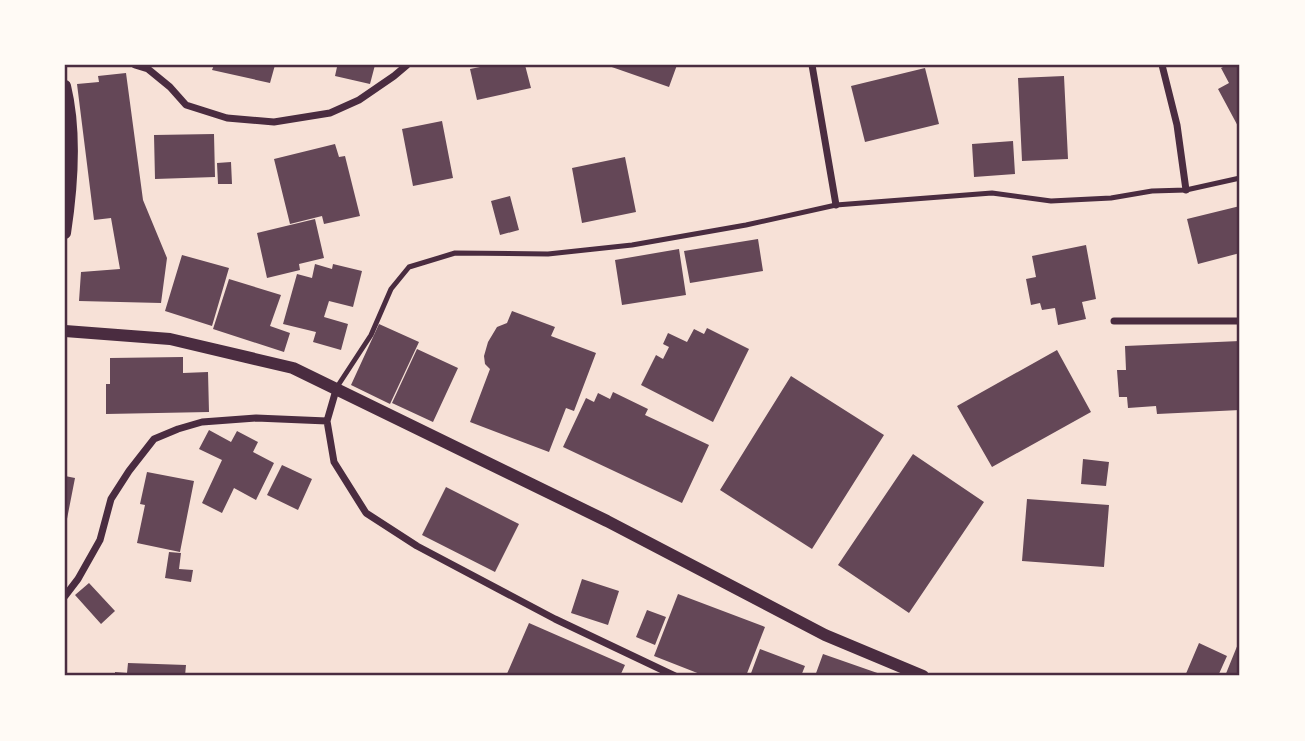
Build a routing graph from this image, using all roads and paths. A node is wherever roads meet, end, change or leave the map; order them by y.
1 (135, 65) edge
2 (407, 65) edge
3 (811, 65) edge
4 (1162, 65) edge
5 (65, 86) edge
6 (1240, 178) edge
7 (1186, 190) junction
8 (835, 205) junction
9 (65, 233) edge
10 (1114, 321) dead end
11 (1240, 321) edge
12 (65, 331) edge
13 (335, 390) junction
14 (327, 421) junction
15 (65, 596) edge
16 (675, 676) edge
17 (923, 676) edge

1 - 2 street
3 - 8 street
4 - 7 street
5 - 9 street
6 - 7 lane
7 - 8 lane
8 - 13 lane
10 - 11 street
12 - 13 street
13 - 14 street
13 - 17 street
14 - 15 street
14 - 16 street

